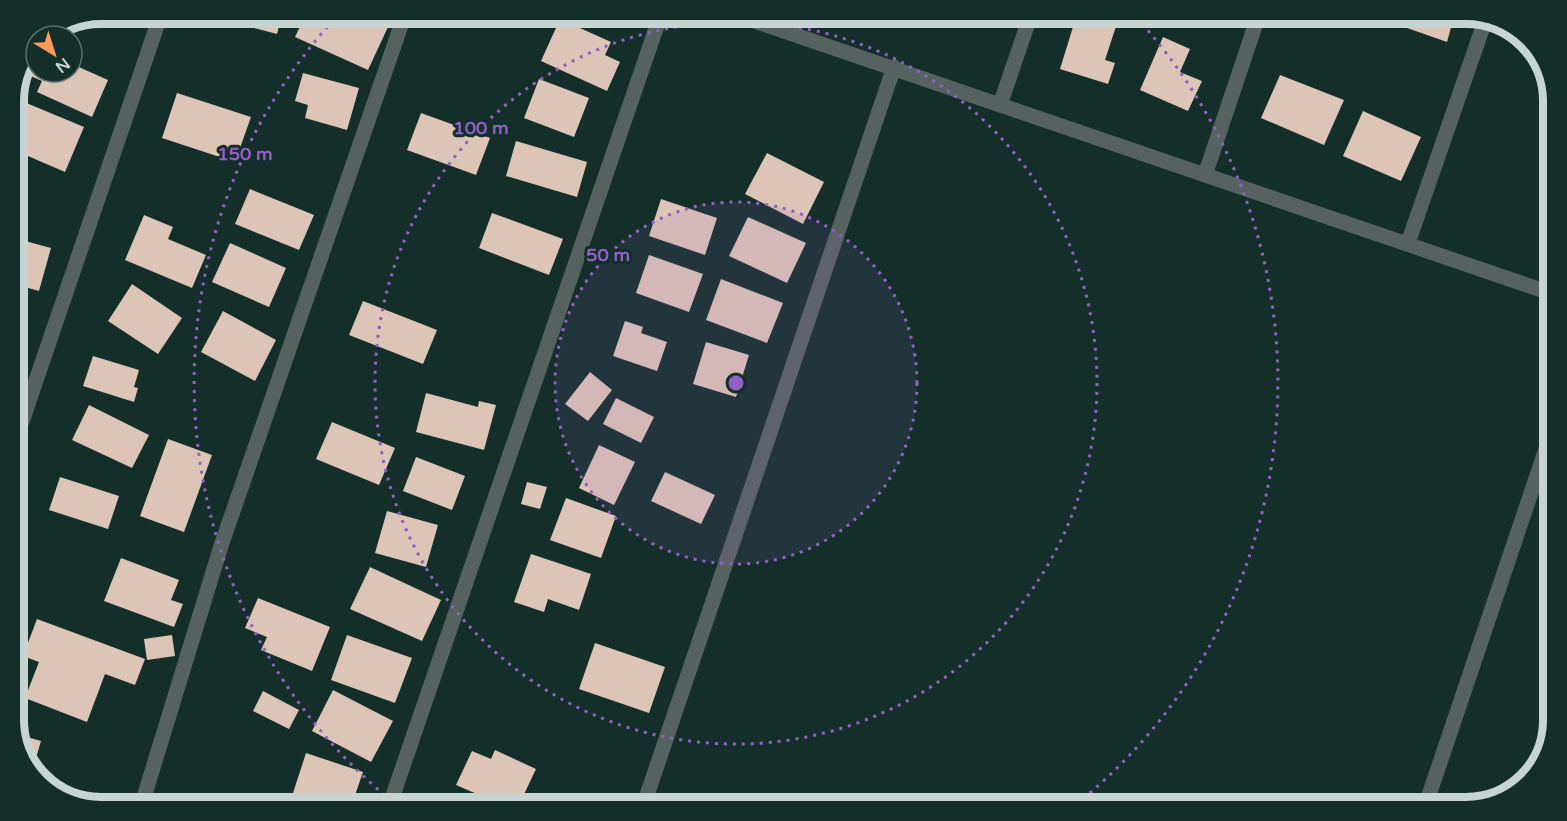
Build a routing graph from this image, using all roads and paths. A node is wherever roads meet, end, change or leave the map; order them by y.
1 (158, 24) edge
2 (402, 24) edge
3 (658, 24) edge
4 (764, 24) edge
5 (1028, 24) edge
6 (1256, 24) edge
7 (1483, 26) edge
8 (894, 67) junction
9 (1000, 105) junction
10 (1205, 175) junction
11 (1408, 243) junction
12 (1543, 290) edge
13 (24, 417) edge
14 (1543, 458) edge
15 (144, 797) edge
16 (392, 797) edge
17 (646, 797) edge
18 (1428, 797) edge

1 - 13 street
2 - 15 street
3 - 16 street
4 - 8 street
5 - 9 street
6 - 10 street
7 - 11 street
8 - 9 street
8 - 17 street
9 - 10 street
10 - 11 street
11 - 12 street
14 - 18 street

